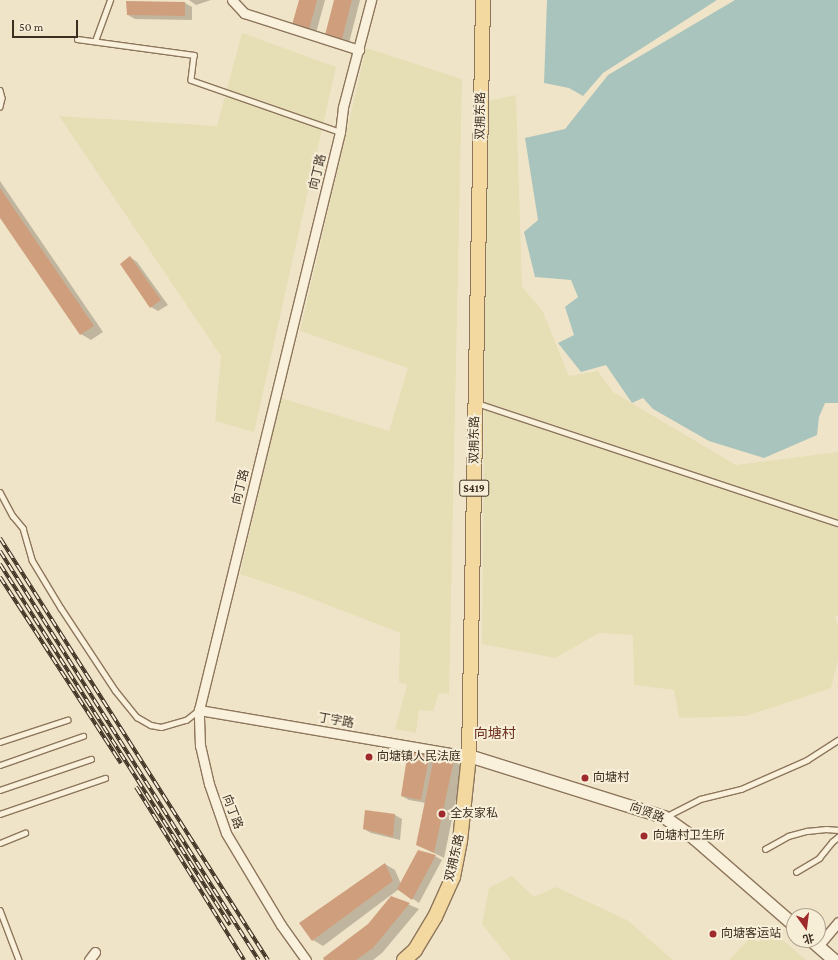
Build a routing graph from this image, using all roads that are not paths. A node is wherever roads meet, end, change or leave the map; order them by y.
1 (110, 0) edge
2 (232, 0) edge
3 (371, 0) edge
4 (483, 0) edge
5 (77, 39) dead end
6 (95, 41) junction
7 (359, 50) junction
8 (0, 90) edge
9 (0, 106) edge
10 (340, 132) junction
11 (476, 403) junction
12 (0, 492) edge
13 (838, 523) edge
14 (199, 710) junction
15 (67, 720) dead end
16 (83, 736) dead end
17 (838, 740) edge
18 (0, 742) edge
19 (469, 756) junction
20 (91, 759) dead end
21 (0, 765) edge
22 (105, 778) dead end
23 (0, 790) edge
24 (0, 814) edge
25 (664, 817) junction
26 (838, 830) edge
27 (25, 833) dead end
28 (838, 837) edge
29 (0, 842) edge
30 (765, 849) dead end
31 (796, 872) dead end
32 (0, 910) edge
33 (786, 918) edge
34 (838, 922) edge
35 (826, 933) edge
36 (821, 948) edge
37 (96, 952) dead end
38 (18, 960) edge
39 (89, 960) edge
40 (306, 960) edge
41 (404, 960) edge
42 (834, 960) edge

1 - 6 lane
2 - 7 street
3 - 7 street, 向丁路
4 - 11 main road, 双拥东路 / S419
5 - 6 lane
6 - 10 lane
7 - 10 street, 向丁路
8 - 9 lane
10 - 14 street, 向丁路
11 - 13 lane
11 - 19 main road, 双拥东路 / S419
12 - 14 lane
14 - 19 street, 丁字路
14 - 40 street, 向丁路
15 - 18 lane
16 - 21 lane
17 - 25 lane
19 - 25 street, 向贤路
19 - 41 main road, 双拥东路 / S419
20 - 23 lane
22 - 24 lane
25 - 33 street, 向贤路
26 - 30 lane
27 - 29 lane
28 - 31 lane
32 - 38 lane
34 - 35 street
36 - 42 street
37 - 39 street

